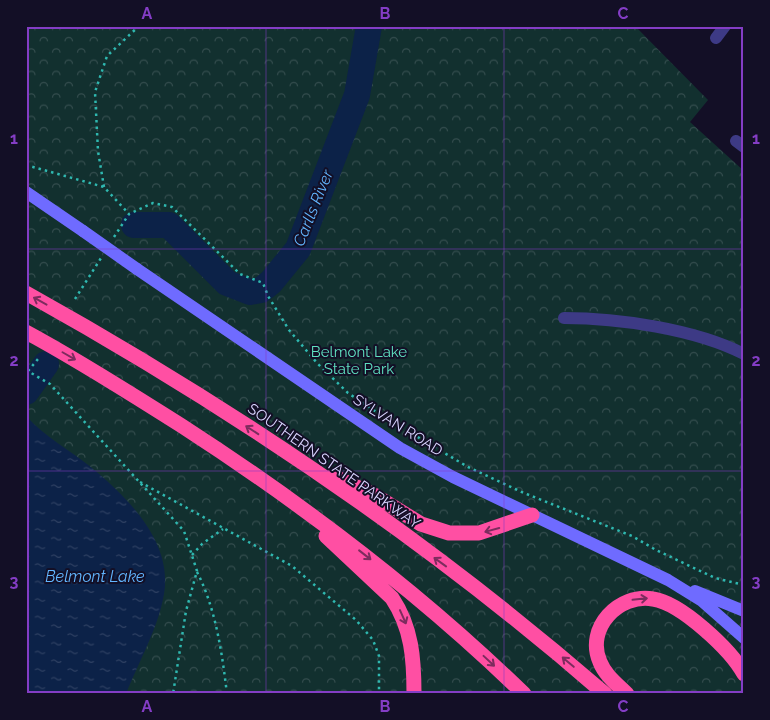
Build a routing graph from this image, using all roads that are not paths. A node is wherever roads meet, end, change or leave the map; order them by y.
1 (725, 26) edge
2 (716, 38) dead end
3 (26, 192) edge
4 (26, 293) edge
5 (564, 318) dead end
6 (26, 332) edge
7 (744, 354) edge
8 (293, 457) junction
9 (284, 494) junction
10 (532, 515) junction
11 (668, 580) junction
12 (744, 611) edge
13 (744, 638) edge
14 (744, 674) edge
15 (414, 694) edge
16 (524, 694) edge
17 (605, 694) edge
18 (627, 694) edge

1 - 2 street
3 - 10 street, SYLVAN ROAD, bridge
8 -> 4 highway, SOUTHERN STATE PARKWAY
5 - 7 street
6 -> 9 highway
10 -> 8 highway
17 -> 8 highway, SOUTHERN STATE PARKWAY
9 -> 15 highway
9 -> 16 highway
10 - 11 street, SYLVAN ROAD
11 - 12 street
11 - 13 street, SYLVAN ROAD
18 -> 14 highway

